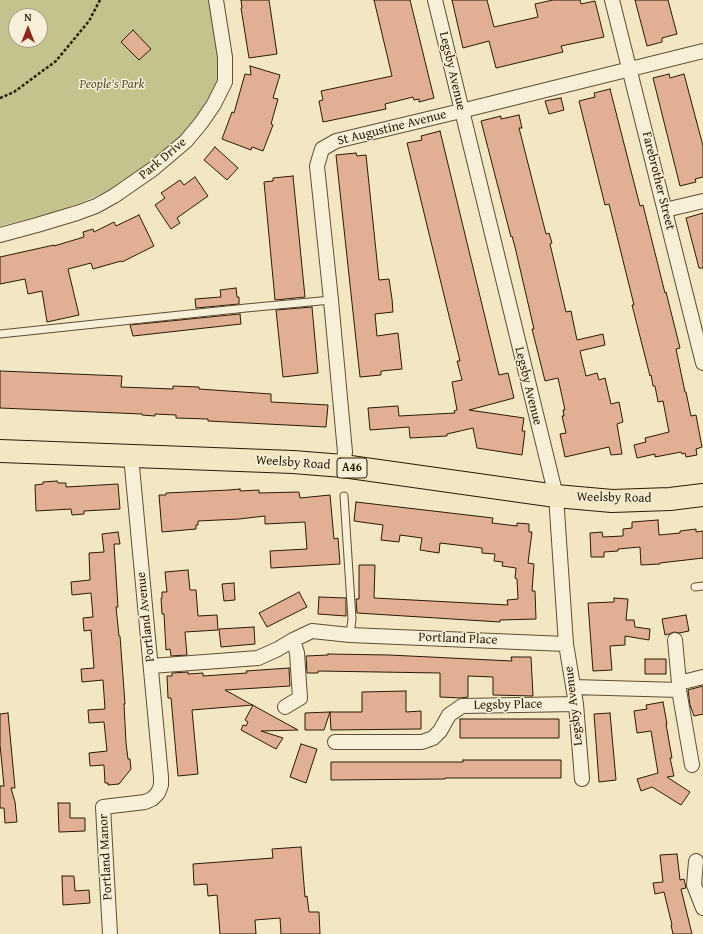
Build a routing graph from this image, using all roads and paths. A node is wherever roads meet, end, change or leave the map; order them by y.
1 (100, 0) edge
2 (216, 0) edge
3 (435, 0) edge
4 (612, 0) edge
5 (703, 51) edge
6 (630, 69) junction
7 (0, 98) edge
8 (461, 111) junction
9 (703, 201) edge
10 (665, 210) junction
11 (0, 235) edge
12 (332, 300) junction
13 (0, 334) edge
14 (700, 341) edge
15 (703, 363) edge
16 (0, 451) edge
17 (131, 456) junction
18 (343, 466) junction
19 (703, 495) edge
20 (344, 496) dead end
21 (556, 496) junction
22 (703, 586) edge
23 (695, 587) dead end
24 (350, 635) junction
25 (293, 640) junction
26 (674, 640) dead end
27 (566, 644) junction
28 (151, 666) junction
29 (703, 677) edge
30 (679, 686) junction
31 (573, 687) junction
32 (576, 704) junction
33 (285, 707) dead end
34 (335, 742) dead end
35 (692, 765) dead end
36 (161, 777) joint
37 (582, 779) dead end
38 (696, 861) dead end
39 (703, 908) edge
40 (110, 934) edge

1 - 7 path
2 - 11 street, Park Drive
3 - 8 street, Legsby Avenue
4 - 6 street, Farebrother Street
5 - 6 street, St Augustine Avenue
6 - 8 street, St Augustine Avenue
6 - 10 street, Farebrother Street
8 - 12 street, St Augustine Avenue
8 - 21 street, Legsby Avenue
9 - 10 street
10 - 14 street, Farebrother Street
12 - 13 lane
12 - 18 street, St Augustine Avenue
14 - 15 street, Farebrother Street
16 - 17 highway, Weelsby Road / A46
17 - 18 highway, Weelsby Road / A46
17 - 28 street, Portland Avenue
18 - 21 highway, Weelsby Road / A46
19 - 21 highway, Weelsby Road / A46
20 - 24 lane
21 - 27 street, Legsby Avenue
22 - 23 lane
24 - 25 street, Portland Place
24 - 27 street, Portland Place
25 - 28 street, Portland Place
25 - 33 street
26 - 30 street
27 - 31 street, Legsby Avenue
28 - 36 street, Portland Avenue
29 - 30 street
30 - 31 street
30 - 35 street
31 - 32 street, Legsby Avenue
32 - 34 street, Legsby Place
32 - 37 street, Legsby Avenue
36 - 40 street, Portland Manor
38 - 39 street

